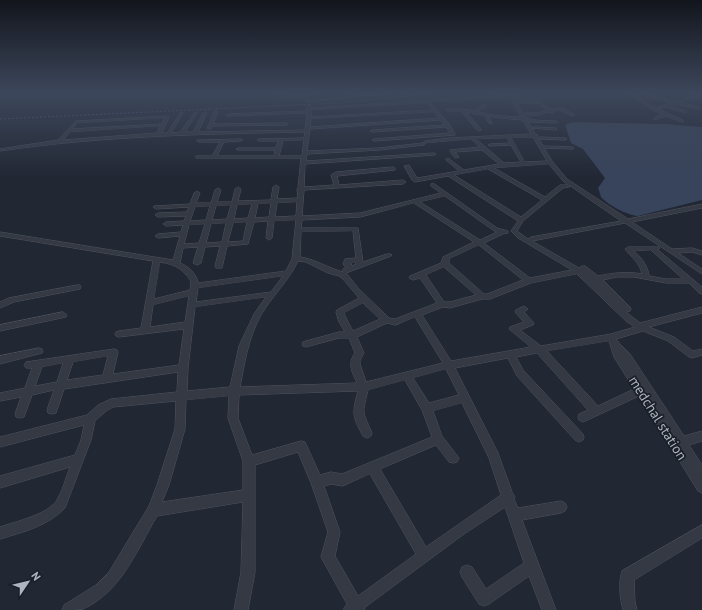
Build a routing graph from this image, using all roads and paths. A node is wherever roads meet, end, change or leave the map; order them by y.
1 (82, 121) edge
2 (119, 121) edge
3 (165, 121) edge
4 (175, 121) edge
5 (189, 121) edge
6 (200, 121) edge
7 (212, 121) edge
8 (227, 121) edge
9 (246, 121) edge
10 (307, 121) edge
11 (411, 121) edge
12 (444, 121) edge
13 (473, 121) edge
14 (529, 121) edge
15 (529, 121) edge
16 (552, 121) edge
17 (556, 122) dead end
18 (367, 123) junction
19 (256, 124) joint
20 (270, 124) joint
21 (286, 124) joint
22 (163, 125) junction
23 (211, 125) junction
24 (226, 125) junction
25 (244, 125) junction
26 (448, 126) junction
27 (114, 128) junction
28 (534, 128) junction
29 (555, 129) dead end
30 (307, 130) junction
31 (480, 130) dead end
32 (372, 131) junction
33 (68, 132) junction
34 (245, 132) junction
35 (262, 132) junction
36 (284, 132) junction
37 (182, 133) junction
38 (195, 133) junction
39 (207, 133) junction
40 (159, 134) junction
41 (168, 134) junction
42 (508, 136) junction
43 (537, 136) junction
44 (109, 137) junction
45 (472, 138) junction
46 (306, 139) junction
47 (565, 139) dead end
48 (223, 140) junction
49 (242, 140) junction
50 (259, 140) junction
51 (281, 140) junction
52 (374, 140) junction
53 (442, 140) junction
54 (60, 141) junction
55 (199, 141) dead end
56 (513, 144) junction
57 (490, 145) dead end
58 (403, 146) junction
59 (545, 147) junction
60 (484, 148) junction
61 (572, 148) dead end
62 (238, 149) junction
63 (257, 149) junction
64 (278, 149) junction
65 (379, 149) junction
66 (0, 150) edge
67 (452, 151) junction
68 (434, 154) dead end
69 (412, 156) junction
70 (198, 157) dead end
71 (216, 157) junction
72 (276, 157) junction
73 (457, 157) dead end
74 (234, 158) junction
75 (303, 158) junction
76 (386, 158) junction
77 (448, 159) dead end
78 (550, 162) junction
79 (216, 164) dead end
80 (524, 164) junction
81 (503, 165) junction
82 (407, 166) dead end
83 (488, 167) junction
84 (393, 169) dead end
85 (462, 172) junction
86 (449, 174) junction
87 (402, 182) dead end
88 (568, 184) junction
89 (433, 186) dead end
90 (276, 187) dead end
91 (337, 187) junction
92 (238, 189) dead end
93 (300, 189) junction
94 (218, 190) dead end
95 (197, 193) dead end
96 (445, 194) junction
97 (300, 200) junction
98 (546, 200) junction
99 (274, 201) junction
100 (415, 201) junction
101 (255, 202) junction
102 (234, 203) junction
103 (214, 204) junction
104 (192, 206) junction
105 (702, 206) edge
106 (156, 207) dead end
107 (189, 214) junction
108 (158, 215) dead end
109 (299, 218) junction
110 (271, 219) junction
111 (251, 221) junction
112 (230, 222) junction
113 (520, 222) junction
114 (628, 222) junction
115 (208, 223) junction
116 (166, 224) dead end
117 (186, 224) junction
118 (298, 230) junction
119 (502, 232) junction
120 (516, 232) junction
121 (184, 234) junction
122 (1, 236) edge
123 (158, 236) dead end
124 (269, 238) dead end
125 (531, 239) junction
126 (479, 242) junction
127 (224, 243) junction
128 (202, 244) junction
129 (181, 246) junction
130 (652, 248) junction
131 (668, 250) junction
132 (687, 250) junction
133 (702, 253) edge
134 (389, 255) dead end
135 (296, 259) junction
136 (156, 260) junction
137 (702, 260) edge
138 (360, 262) junction
139 (176, 263) junction
140 (196, 263) dead end
141 (445, 264) junction
142 (219, 266) dead end
143 (579, 270) junction
144 (702, 272) edge
145 (289, 273) junction
146 (342, 274) junction
147 (421, 274) junction
148 (646, 277) junction
149 (412, 278) dead end
150 (597, 279) junction
151 (530, 281) junction
152 (690, 281) junction
153 (77, 287) dead end
154 (194, 289) junction
155 (702, 291) edge
156 (272, 294) junction
157 (482, 296) junction
158 (364, 299) junction
159 (149, 303) junction
160 (442, 304) junction
161 (0, 305) edge
162 (191, 305) junction
163 (524, 309) dead end
164 (702, 310) edge
165 (416, 313) junction
166 (63, 315) dead end
167 (386, 320) junction
168 (638, 324) junction
169 (188, 325) junction
170 (0, 328) edge
171 (145, 331) junction
172 (119, 334) dead end
173 (352, 335) junction
174 (614, 342) junction
175 (306, 344) dead end
176 (539, 349) junction
177 (39, 351) dead end
178 (702, 352) edge
179 (510, 354) junction
180 (69, 359) junction
181 (0, 360) edge
182 (449, 365) junction
183 (183, 368) junction
184 (407, 376) junction
185 (107, 378) junction
186 (61, 385) junction
187 (364, 387) junction
188 (29, 390) junction
189 (234, 391) junction
190 (641, 391) junction
191 (183, 395) junction
192 (0, 397) edge
193 (465, 398) junction
194 (427, 408) junction
195 (52, 410) dead end
196 (596, 411) junction
197 (20, 414) dead end
198 (583, 417) dead end
199 (90, 419) junction
200 (367, 433) dead end
201 (702, 436) edge
202 (579, 437) dead end
203 (438, 439) junction
204 (0, 442) edge
205 (682, 442) junction
206 (79, 458) junction
207 (453, 458) dead end
208 (249, 461) junction
209 (372, 467) junction
210 (702, 476) edge
211 (0, 482) edge
212 (317, 482) junction
213 (702, 487) edge
214 (248, 495) junction
215 (509, 497) junction
216 (561, 507) dead end
217 (153, 510) junction
218 (514, 515) junction
219 (702, 531) edge
220 (0, 533) edge
221 (424, 556) junction
222 (532, 566) junction
223 (467, 572) dead end
224 (355, 609) edge
225 (69, 610) edge
226 (241, 610) edge
227 (549, 610) edge
228 (630, 610) edge

1 - 33 street
2 - 27 street
3 - 22 street
4 - 41 street
5 - 37 street
6 - 38 street
7 - 23 street
8 - 24 street
9 - 25 street
10 - 30 street
11 - 18 street
12 - 26 street
13 - 31 street
14 - 28 street
15 - 43 street
16 - 17 street
18 - 30 street
18 - 32 street
19 - 20 street
19 - 25 street
20 - 21 street
21 - 36 street
22 - 27 street
22 - 40 street
23 - 24 street
23 - 39 street
24 - 25 street
26 - 32 street
26 - 52 street
27 - 33 street
27 - 44 street
28 - 29 street
28 - 43 street
30 - 36 street
30 - 46 street
32 - 52 street
33 - 54 street
34 - 35 street
34 - 39 street
34 - 49 street
35 - 36 street
35 - 50 street
37 - 38 street
37 - 41 street
38 - 39 street
40 - 41 street
40 - 44 street
42 - 43 street
42 - 45 street
42 - 56 street
43 - 47 street
43 - 59 street
43 - 78 street
44 - 54 street
45 - 53 street
45 - 60 street
46 - 51 street
46 - 75 street
48 - 49 street
48 - 55 street
48 - 71 street
49 - 62 street
50 - 51 street
50 - 63 street
51 - 64 street
52 - 65 street
53 - 58 street
53 - 67 street
54 - 66 street
56 - 57 street
56 - 80 street
58 - 65 street
58 - 69 street
59 - 61 street
59 - 88 street
60 - 67 street
60 - 81 street
62 - 63 street
62 - 74 street
63 - 64 street
64 - 72 street
65 - 75 street
65 - 76 street
67 - 73 street
68 - 69 street
69 - 76 street
70 - 71 street
71 - 74 street
71 - 79 street
72 - 74 street
72 - 75 street
75 - 76 street
75 - 93 street
77 - 85 street
78 - 80 street
78 - 88 street
80 - 81 street
81 - 83 street
82 - 86 street
83 - 85 street
83 - 98 street
84 - 91 street
85 - 86 street
86 - 113 street
87 - 91 street
88 - 98 street
88 - 113 street
88 - 114 street
89 - 96 street
90 - 99 street
91 - 93 street
92 - 102 street
93 - 97 street
94 - 103 street
95 - 104 street
96 - 100 street
96 - 119 street
97 - 99 street
97 - 109 street
98 - 113 street
99 - 101 street
99 - 110 street
100 - 109 street
100 - 126 street
101 - 102 street
101 - 111 street
102 - 103 street
102 - 112 street
103 - 104 street
103 - 115 street
104 - 106 street
104 - 107 street
105 - 114 street
107 - 108 street
107 - 117 street
109 - 110 street
109 - 118 street
110 - 111 street
110 - 124 street
111 - 112 street
111 - 127 street
112 - 115 street
112 - 127 street
113 - 120 street
114 - 125 street
114 - 131 street
115 - 117 street
115 - 128 street
116 - 117 street
117 - 121 street
118 - 135 street
118 - 138 street
119 - 120 street
119 - 126 street
120 - 125 street
120 - 143 street
121 - 123 street
121 - 129 street
122 - 136 street
125 - 150 street
126 - 141 street
126 - 151 street
127 - 128 street
127 - 142 street
128 - 129 street
128 - 140 street
129 - 139 street
130 - 131 street
130 - 148 street
130 - 152 street
131 - 132 street
131 - 144 street
132 - 133 street
132 - 137 street
134 - 138 street
135 - 145 street
135 - 146 street
136 - 139 street
136 - 159 street
138 - 146 street
139 - 154 street
141 - 147 street
141 - 157 street
143 - 151 street
143 - 168 street
145 - 154 street
145 - 156 street
146 - 158 street
147 - 149 street
147 - 160 street
148 - 150 street
148 - 152 street
150 - 168 street
151 - 157 street
152 - 155 street
153 - 161 street
154 - 159 street
154 - 162 street
156 - 162 street
156 - 189 street
157 - 160 street
158 - 167 street
158 - 173 street
159 - 171 street
160 - 165 street
162 - 169 street
163 - 176 street
164 - 168 street
165 - 167 street
165 - 182 street
166 - 170 street
167 - 173 street
168 - 174 street
168 - 178 street
169 - 171 street
169 - 183 street
171 - 172 street
173 - 175 street
173 - 187 street
174 - 176 street
174 - 190 street, medchal station
174 - 205 street, medchal station
176 - 179 street
176 - 196 street
177 - 181 street
179 - 182 street
179 - 202 street
180 - 185 street
180 - 186 street
180 - 188 street
182 - 184 street
182 - 193 street
183 - 185 street
183 - 191 street
184 - 187 street
184 - 194 street
185 - 186 street
186 - 188 street
186 - 195 street
187 - 189 street
187 - 200 street
188 - 192 street
188 - 197 street
189 - 191 street
189 - 208 street
190 - 196 street
190 - 213 street, medchal station
191 - 199 street
191 - 217 street
193 - 194 street
193 - 215 street
194 - 203 street
196 - 198 street
199 - 204 street
199 - 206 street
201 - 205 street
203 - 207 street
203 - 209 street
205 - 210 street, medchal station
206 - 211 street
206 - 220 street
208 - 212 street
208 - 214 street
209 - 212 street
209 - 221 street
212 - 224 street
214 - 217 street
214 - 226 street
215 - 218 street
215 - 221 street
216 - 218 street
217 - 225 street
218 - 222 street
219 - 228 street
221 - 224 street
222 - 223 street
222 - 227 street

